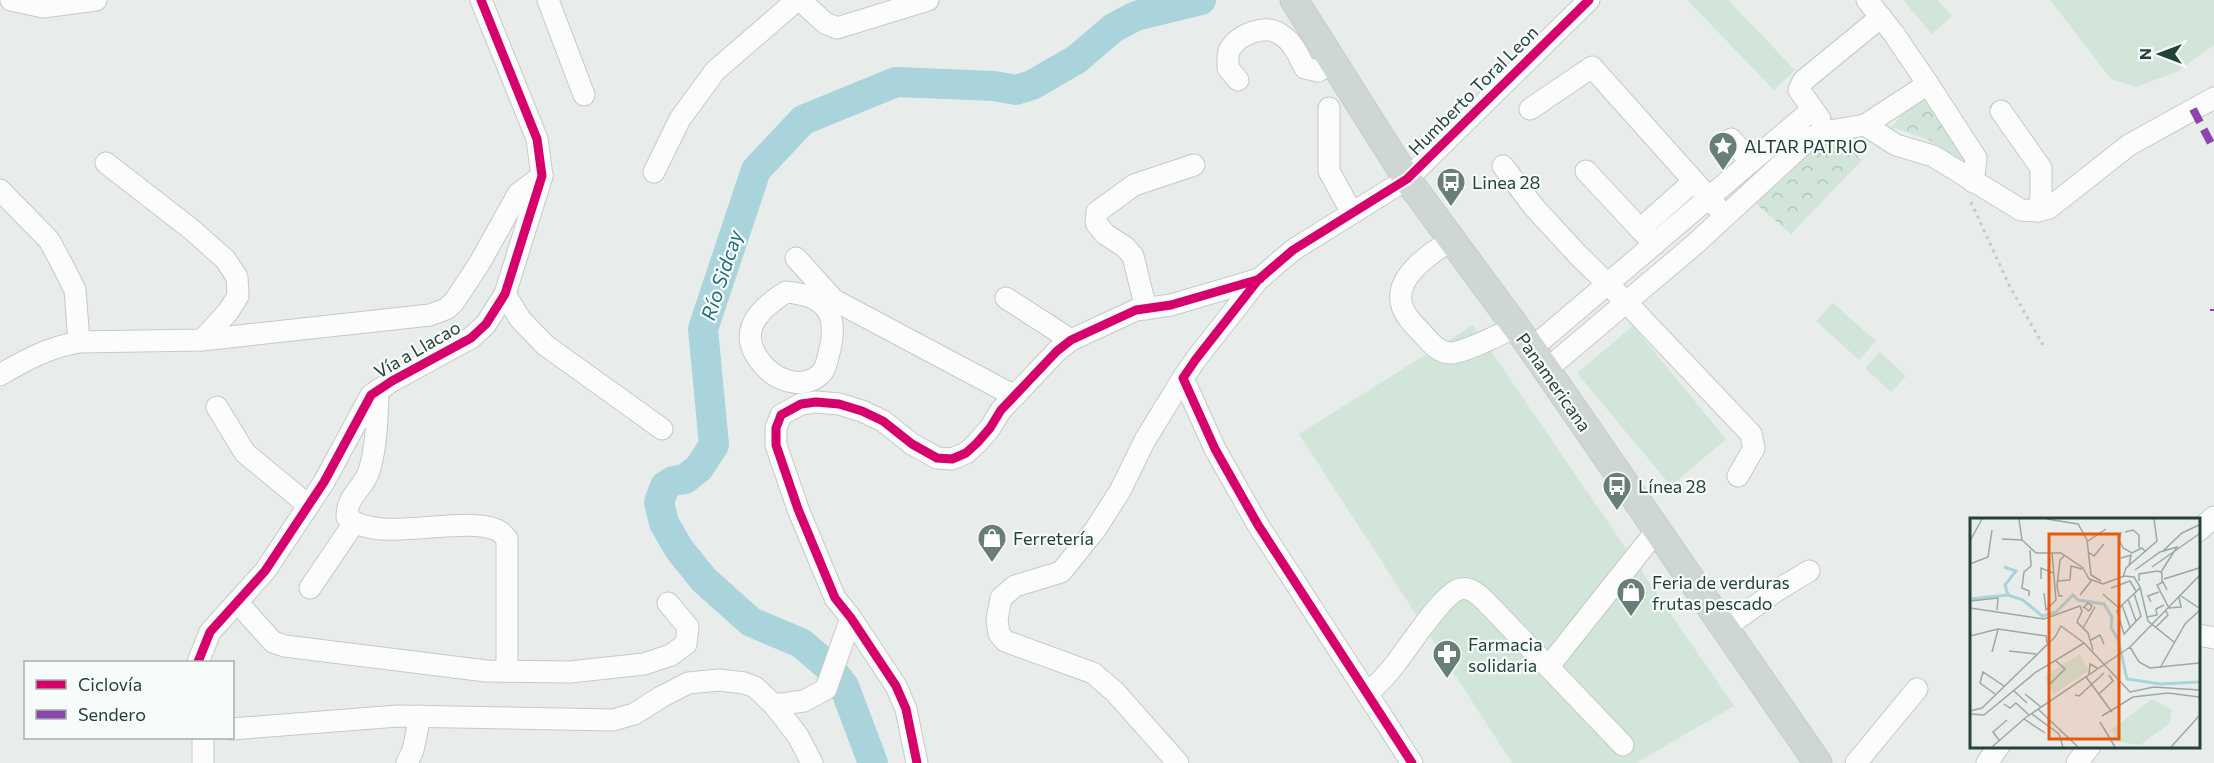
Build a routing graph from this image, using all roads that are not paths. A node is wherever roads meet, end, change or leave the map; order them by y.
1 (11, 0) edge
2 (96, 0) edge
3 (481, 0) edge
4 (548, 0) edge
5 (799, 0) edge
6 (928, 0) edge
7 (1294, 0) edge
8 (1589, 0) edge
9 (1867, 0) edge
10 (1881, 17) junction
11 (1326, 52) junction
12 (1238, 80) dead end
13 (1928, 84) junction
14 (584, 95) dead end
15 (2214, 98) edge
16 (1329, 108) dead end
17 (1530, 109) dead end
18 (1813, 109) junction
19 (2001, 111) dead end
20 (1865, 125) junction
21 (1830, 131) junction
22 (1731, 139) dead end
23 (1751, 162) junction
24 (106, 164) dead end
25 (1194, 165) dead end
26 (1503, 166) dead end
27 (1586, 171) dead end
28 (654, 172) dead end
29 (542, 176) junction
30 (1407, 179) junction
31 (1693, 182) junction
32 (1973, 182) junction
33 (0, 190) edge
34 (1708, 199) junction
35 (2038, 212) junction
36 (1352, 213) junction
37 (1727, 215) junction
38 (1640, 229) junction
39 (1452, 240) junction
40 (1655, 244) junction
41 (796, 258) dead end
42 (1260, 278) junction
43 (1608, 283) junction
44 (505, 294) junction
45 (1006, 298) dead end
46 (1626, 302) junction
47 (1146, 309) junction
48 (1516, 327) junction
49 (202, 340) junction
50 (1071, 340) junction
51 (79, 342) junction
52 (1539, 360) junction
53 (0, 375) edge
54 (1183, 378) junction
55 (378, 390) junction
56 (798, 393) junction
57 (1017, 394) junction
58 (217, 407) dead end
59 (662, 429) dead end
60 (1738, 476) dead end
61 (308, 505) junction
62 (2214, 517) edge
63 (354, 523) junction
64 (1657, 530) junction
65 (2199, 530) edge
66 (1809, 571) dead end
67 (310, 588) dead end
68 (237, 602) junction
69 (668, 603) dead end
70 (851, 618) junction
71 (1725, 628) junction
72 (2199, 635) edge
73 (2214, 638) edge
74 (199, 661) edge
75 (1549, 666) junction
76 (507, 671) junction
77 (1917, 689) dead end
78 (1367, 694) junction
79 (774, 705) junction
80 (420, 716) junction
81 (234, 729) edge
82 (203, 739) edge
83 (1623, 745) dead end
84 (1999, 748) edge
85 (2089, 748) edge
86 (203, 763) edge
87 (407, 763) edge
88 (812, 763) edge
89 (917, 763) edge
90 (1178, 763) edge
91 (1412, 763) edge
92 (1818, 763) edge
93 (1856, 763) edge
94 (1987, 763) edge
95 (2078, 763) edge

1 - 2 street
3 - 29 street, Vía a Llacao
4 - 14 street
5 - 6 street
5 - 28 street
7 - 11 main road, Panamericana
8 - 30 street, Humberto Toral Leon
9 - 10 street
10 - 13 street
10 - 18 street
11 - 12 street
11 - 30 main road, Panamericana
13 - 20 street
13 - 32 street
15 - 35 street
16 - 36 street
17 - 31 street
18 - 21 street
18 - 23 street
19 - 35 street
20 - 21 street
20 - 32 street
21 - 37 street
22 - 23 street
23 - 34 street
24 - 49 street
25 - 47 street
26 - 43 street
27 - 38 street
29 - 44 street, Vía a Llacao
29 - 49 street
30 - 36 street, Humberto Toral Leon
30 - 39 main road, Panamericana
31 - 34 street
31 - 38 street
32 - 35 street
33 - 51 street
34 - 37 street
34 - 40 street
36 - 42 street, Humberto Toral Leon
37 - 46 street
38 - 40 street
39 - 48 main road, Panamericana
39 - 48 street
40 - 43 street
41 - 57 street
42 - 47 street
42 - 54 street
43 - 46 street
43 - 52 street
44 - 55 street, Vía a Llacao
44 - 59 street
45 - 50 street
46 - 52 street
46 - 60 street
47 - 50 street
48 - 52 main road, Panamericana
49 - 51 street
50 - 57 street
51 - 53 street
52 - 64 main road, Panamericana
54 - 78 street
54 - 90 street
55 - 61 street, Vía a Llacao
55 - 63 street
56 - 56 street
56 - 57 street
56 - 70 street
58 - 61 street
61 - 68 street, Vía a Llacao
62 - 65 street
63 - 67 street
63 - 76 street
64 - 71 main road, Panamericana
64 - 75 street
66 - 71 street
68 - 74 street, Vía a Llacao
68 - 76 street
69 - 76 street
70 - 79 street
70 - 89 street
71 - 92 main road, Panamericana
72 - 73 street
75 - 78 street
75 - 83 street
77 - 93 street
78 - 91 street
79 - 80 street
79 - 88 street
80 - 81 street
80 - 87 street
82 - 86 street
84 - 94 street
85 - 95 street

